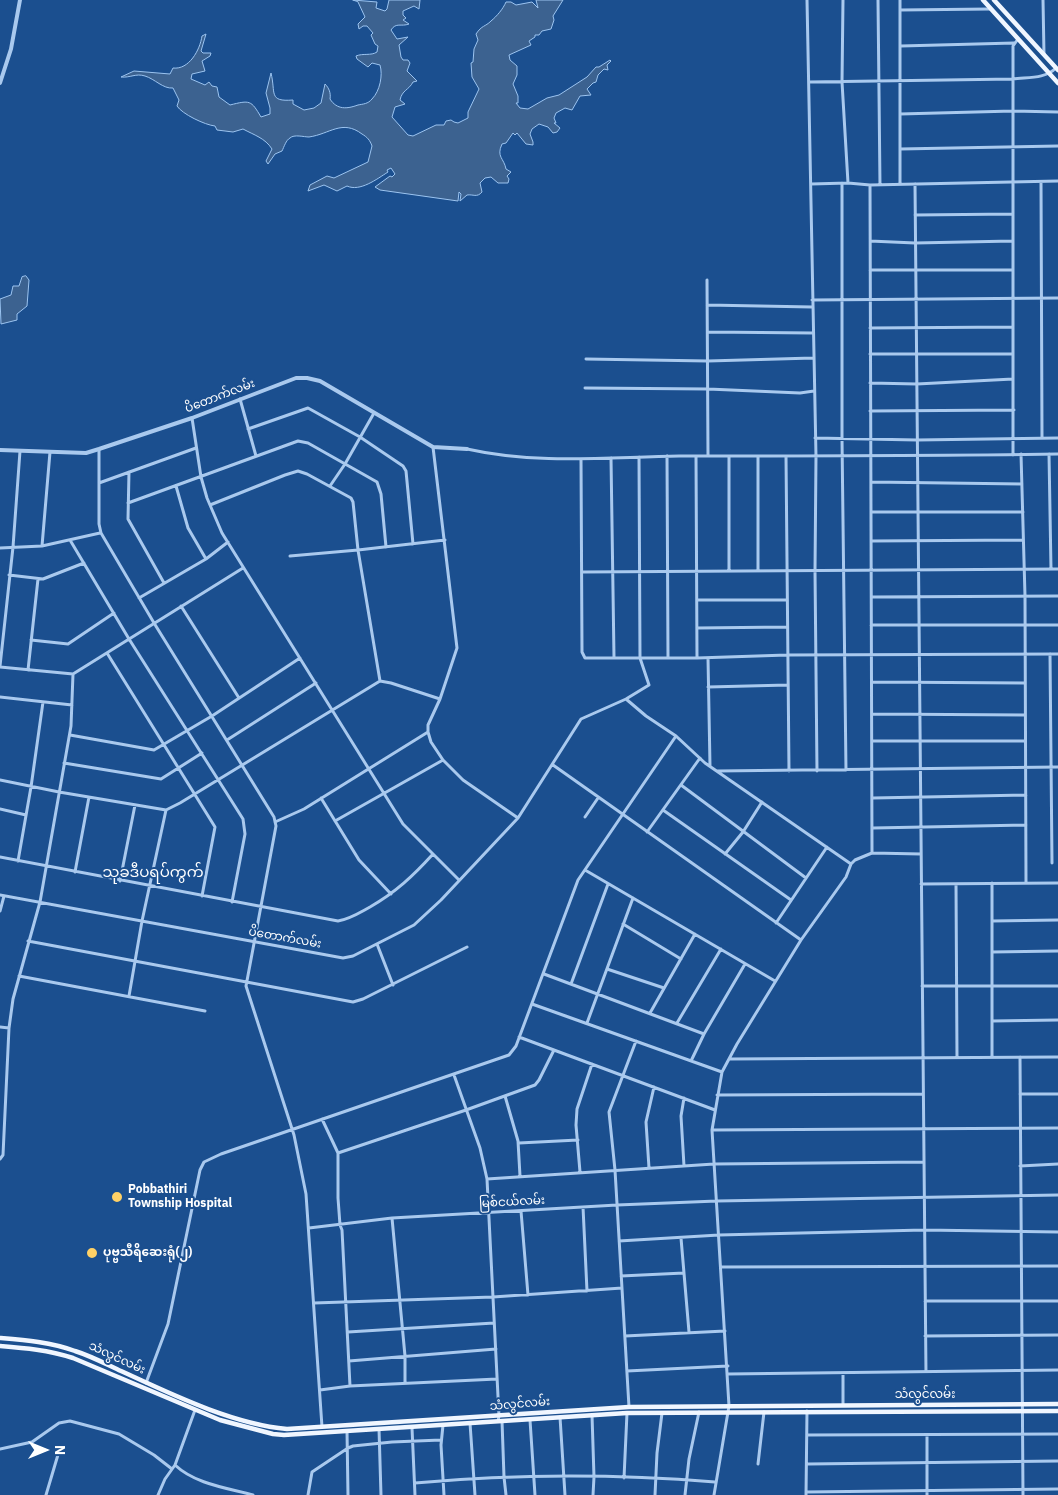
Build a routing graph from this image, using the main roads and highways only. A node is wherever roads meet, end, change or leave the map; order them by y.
1 (983, 0) edge
2 (994, 0) edge
3 (1057, 69) edge
4 (1058, 83) edge
5 (0, 1338) edge
6 (0, 1346) edge
7 (1058, 1404) edge
8 (728, 1409) junction
9 (1058, 1411) edge
10 (500, 1419) junction
11 (245, 1421) junction
12 (244, 1427) junction

1 - 4 main road
2 - 3 main road
5 - 11 main road, သံလွင်လမ်း
6 - 12 main road, သံလွင်လမ်း
7 - 8 main road, သံလွင်လမ်း
8 - 9 main road, သံလွင်လမ်း
8 - 10 main road, သံလွင်လမ်း
8 - 10 main road, သံလွင်လမ်း
10 - 11 main road, သံလွင်လမ်း
10 - 12 main road, သံလွင်လမ်း
11 - 12 main road

